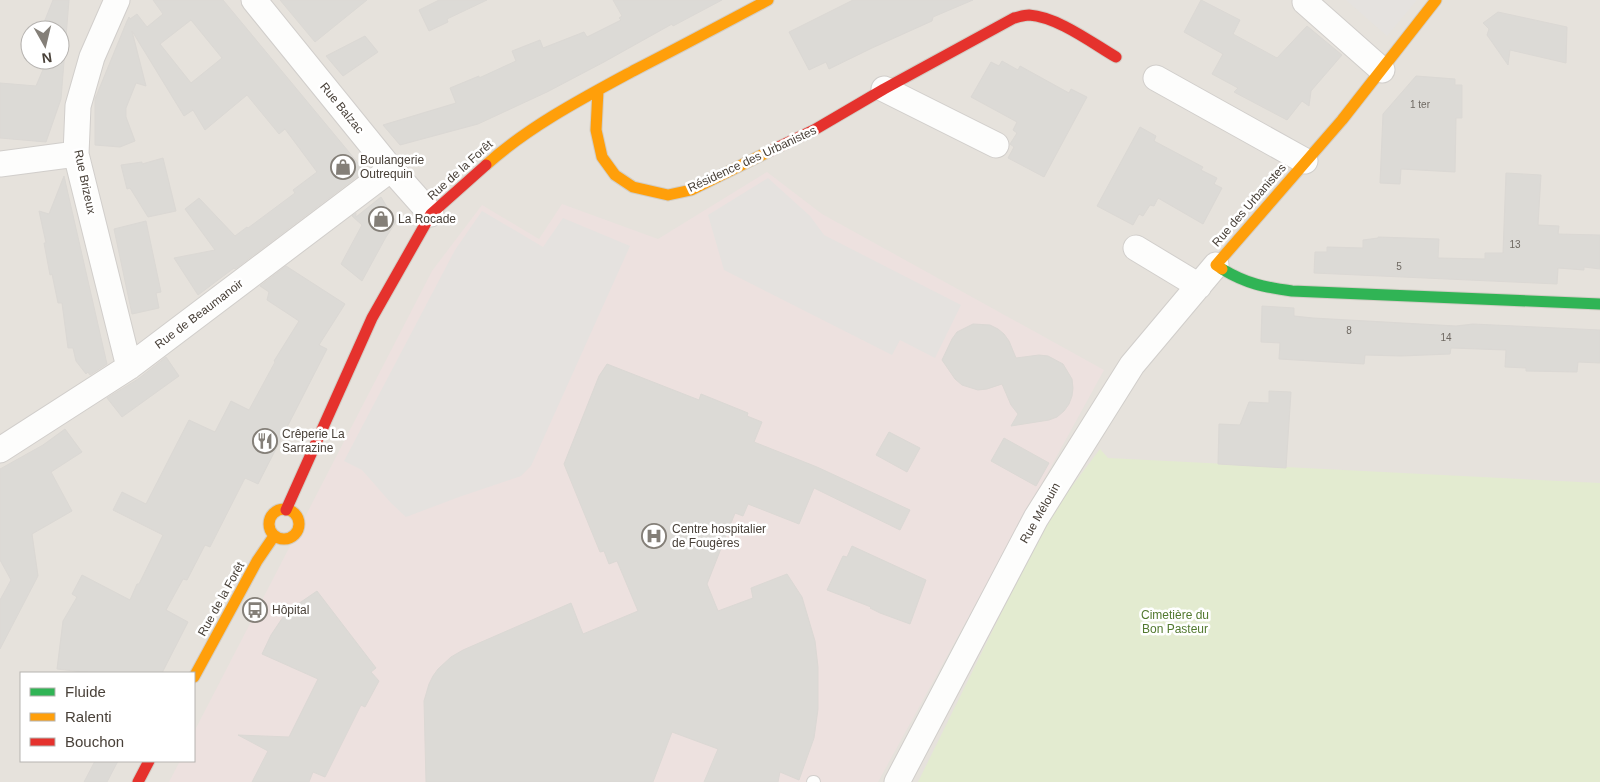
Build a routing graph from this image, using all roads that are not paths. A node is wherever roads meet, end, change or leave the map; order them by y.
1 (117, 0) edge
2 (254, 0) edge
3 (768, 0) edge
4 (1436, 0) edge
5 (1305, 2) dead end
6 (1116, 57) dead end
7 (1382, 70) junction
8 (1156, 78) dead end
9 (884, 89) junction
10 (598, 90) junction
11 (996, 145) dead end
12 (76, 154) junction
13 (1305, 161) junction
14 (0, 164) edge
15 (391, 169) junction
16 (431, 214) junction
17 (1136, 248) dead end
18 (1216, 265) junction
19 (1199, 286) junction
20 (1600, 304) edge
21 (129, 366) junction
22 (0, 450) edge
23 (286, 510) junction
24 (274, 536) junction
25 (195, 675) edge
26 (148, 762) edge
27 (140, 778) edge
28 (897, 782) edge

1 - 12 street, Rue Brizeux
2 - 15 street, Rue Balzac
3 - 10 street, Rue de la Forêt
4 - 7 street, Rue des Urbanistes
5 - 7 street
6 - 9 street, Résidence des Urbanistes
7 - 13 street, Rue des Urbanistes
8 - 13 street
9 - 10 street, Résidence des Urbanistes
9 - 11 street
10 - 16 street, Rue de la Forêt
12 - 14 street
12 - 21 street, Rue Brizeux
13 - 18 street, Rue des Urbanistes
15 - 16 street, Rue Balzac
15 - 21 street, Rue de Beaumanoir
16 - 23 street, Rue de la Forêt
17 - 19 street
18 - 19 street, Rue Mélouin
18 - 20 street, Rue des Urbanistes
19 - 28 street, Rue Mélouin
21 - 22 street, Rue de Beaumanoir
23 - 24 street
23 - 24 street
24 - 25 street, Rue de la Forêt
26 - 27 street

